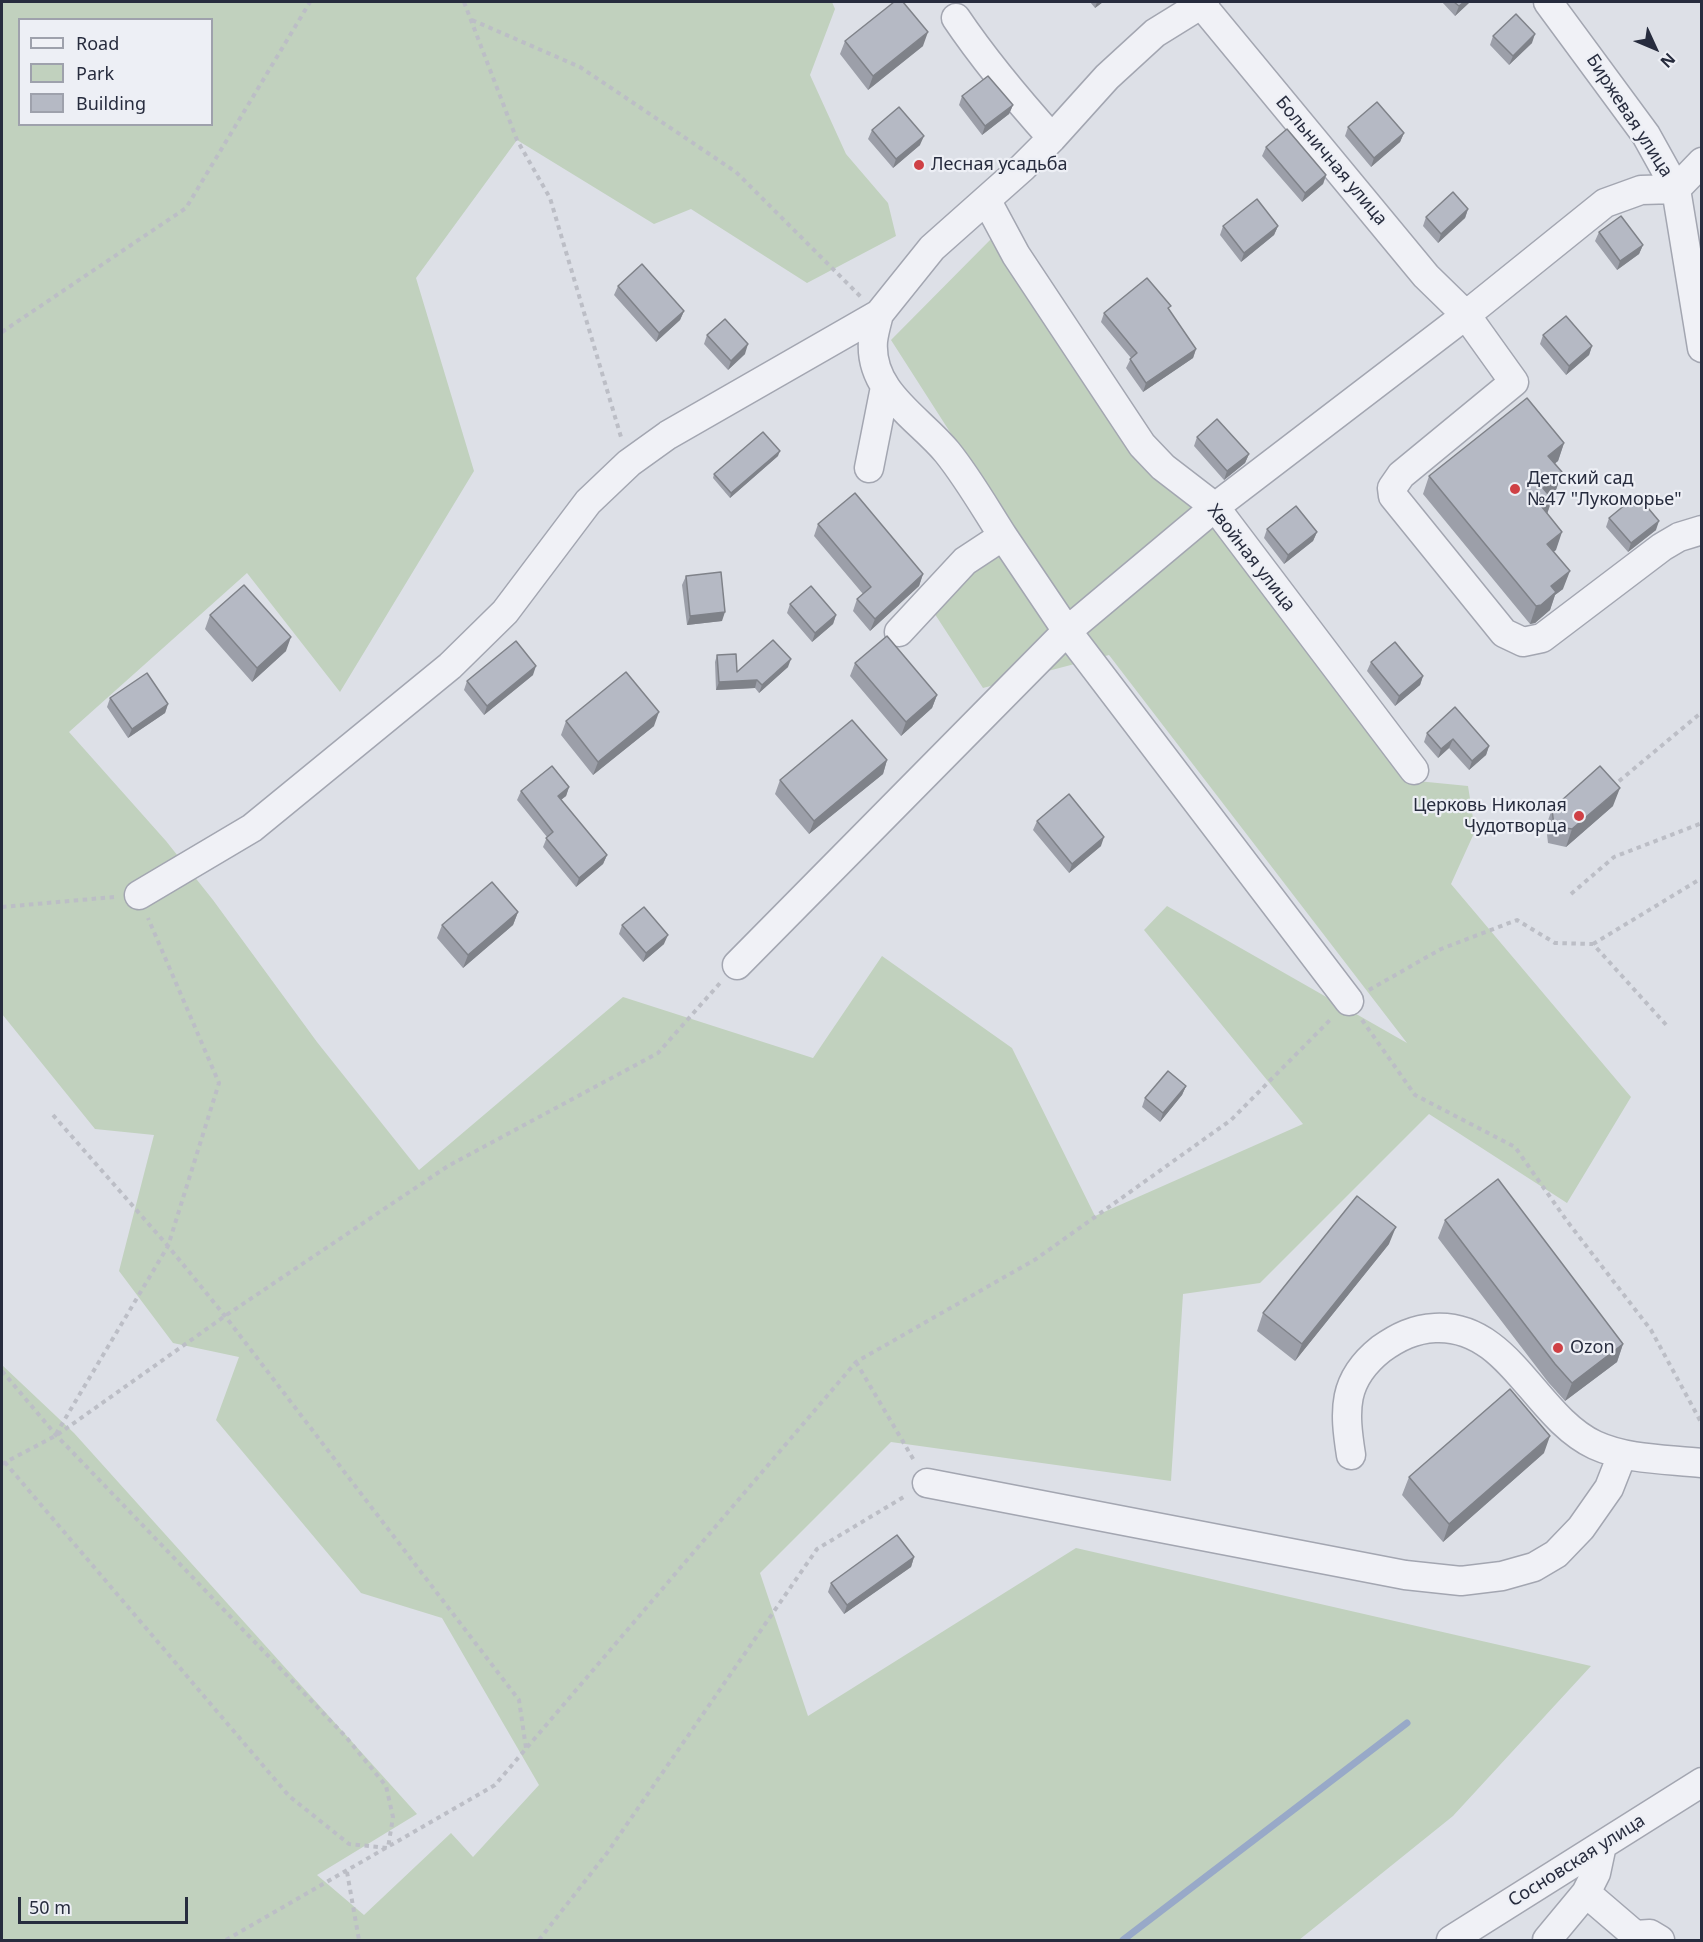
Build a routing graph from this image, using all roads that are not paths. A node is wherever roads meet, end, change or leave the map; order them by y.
1 (1548, 2) edge
2 (1203, 3) edge
3 (956, 18) dead end
4 (1052, 138) junction
5 (1701, 162) edge
6 (1676, 189) junction
7 (987, 201) junction
8 (879, 314) junction
9 (1466, 315) junction
10 (1701, 348) edge
11 (885, 387) junction
12 (869, 468) dead end
13 (1215, 507) junction
14 (1701, 530) edge
15 (1003, 536) junction
16 (1067, 631) junction
17 (899, 632) dead end
18 (1414, 771) dead end
19 (139, 895) road end
20 (737, 965) road end
21 (1349, 1001) road end
22 (1351, 1455) dead end
23 (1622, 1455) junction
24 (1701, 1463) edge
25 (927, 1483) road end
26 (1701, 1782) edge
27 (1602, 1845) junction
28 (1586, 1893) junction
29 (1451, 1941) edge
30 (1547, 1941) edge
31 (1660, 1941) edge

1 - 6 street, Биржевая улица
2 - 4 street
2 - 9 street, Больничная улица
3 - 4 street
4 - 7 street
5 - 6 street
6 - 9 street
6 - 10 street, Биржевая улица
7 - 8 street
7 - 13 street, Хвойная улица
8 - 11 street
8 - 19 street
9 - 13 street
9 - 14 street, Больничная улица
11 - 12 street
11 - 15 street
13 - 16 street
13 - 18 street, Хвойная улица
15 - 16 street
15 - 17 street
16 - 20 street
16 - 21 street
22 - 23 street
23 - 24 street
23 - 25 street
26 - 27 street, Сосновская улица
27 - 28 street
27 - 29 street, Сосновская улица
28 - 30 street
28 - 31 street

